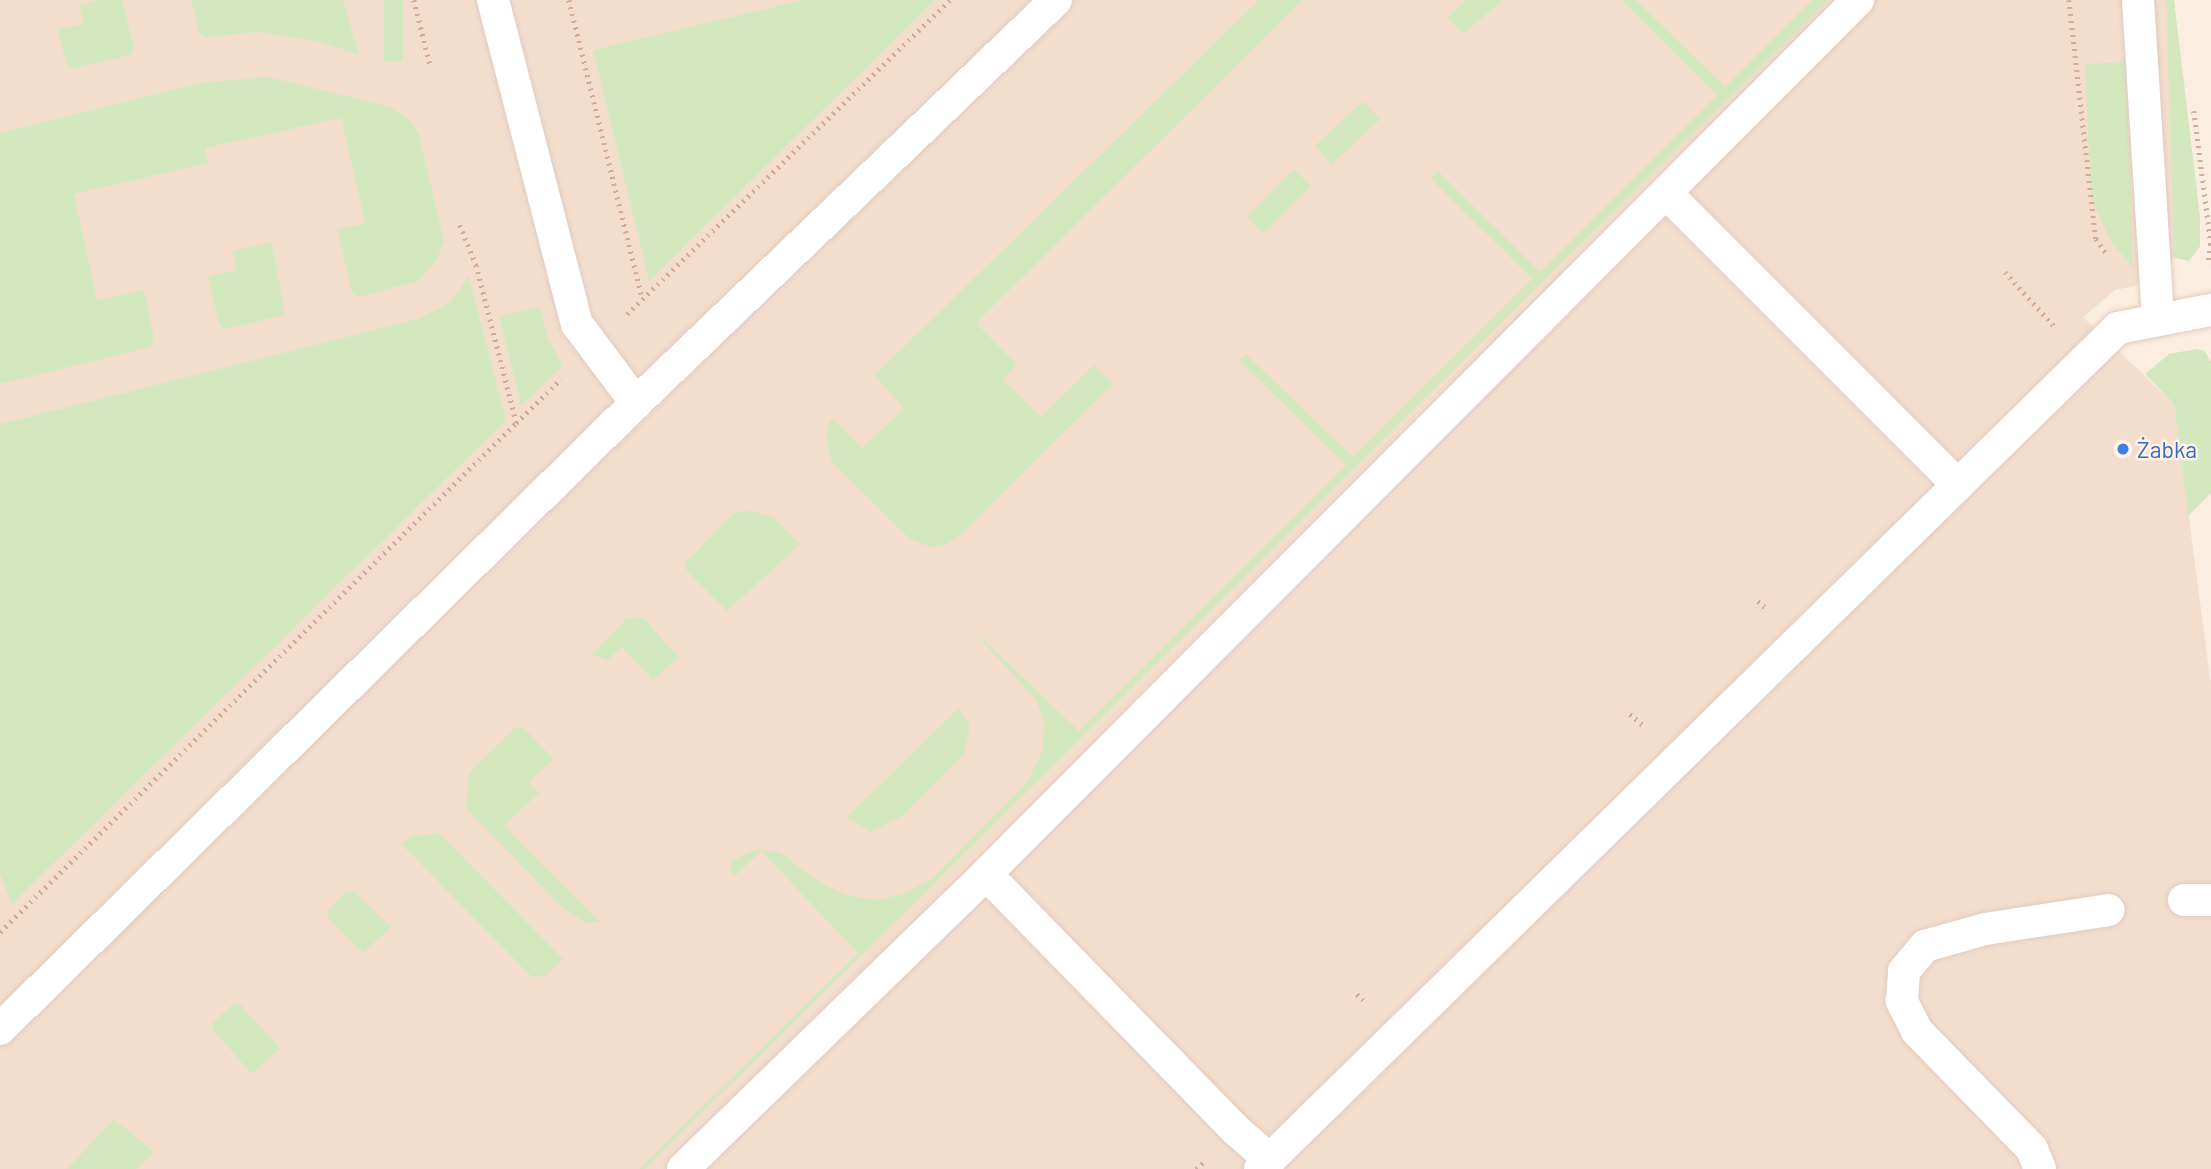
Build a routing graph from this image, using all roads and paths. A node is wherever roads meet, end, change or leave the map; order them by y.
1 (414, 0) edge
2 (493, 0) edge
3 (569, 0) edge
4 (950, 0) edge
5 (1056, 0) edge
6 (1858, 0) edge
7 (2069, 0) edge
8 (2138, 0) edge
9 (431, 68) dead end
10 (2193, 105) dead end
11 (2204, 184) junction
12 (2211, 184) edge
13 (1668, 195) junction
14 (459, 224) dead end
15 (2112, 262) dead end
16 (2006, 272) dead end
17 (2207, 311) edge
18 (2158, 318) junction
19 (2067, 324) dead end
20 (636, 403) junction
21 (1958, 485) junction
22 (986, 874) junction
23 (2109, 911) dead end
24 (0, 932) edge
25 (1357, 994) dead end
26 (1364, 1001) dead end
27 (0, 1029) edge
28 (1265, 1164) edge
29 (683, 1169) edge
30 (2040, 1169) edge

1 - 9 path
2 - 20 lane
3 - 4 path
5 - 20 lane
6 - 13 lane
7 - 15 path
8 - 18 lane
10 - 11 path
11 - 12 path
11 - 17 path
13 - 21 lane
13 - 22 lane
14 - 24 path
16 - 19 path
17 - 18 lane
18 - 21 lane
20 - 27 lane
21 - 28 lane
22 - 28 lane
22 - 29 lane
23 - 30 lane
25 - 26 path

